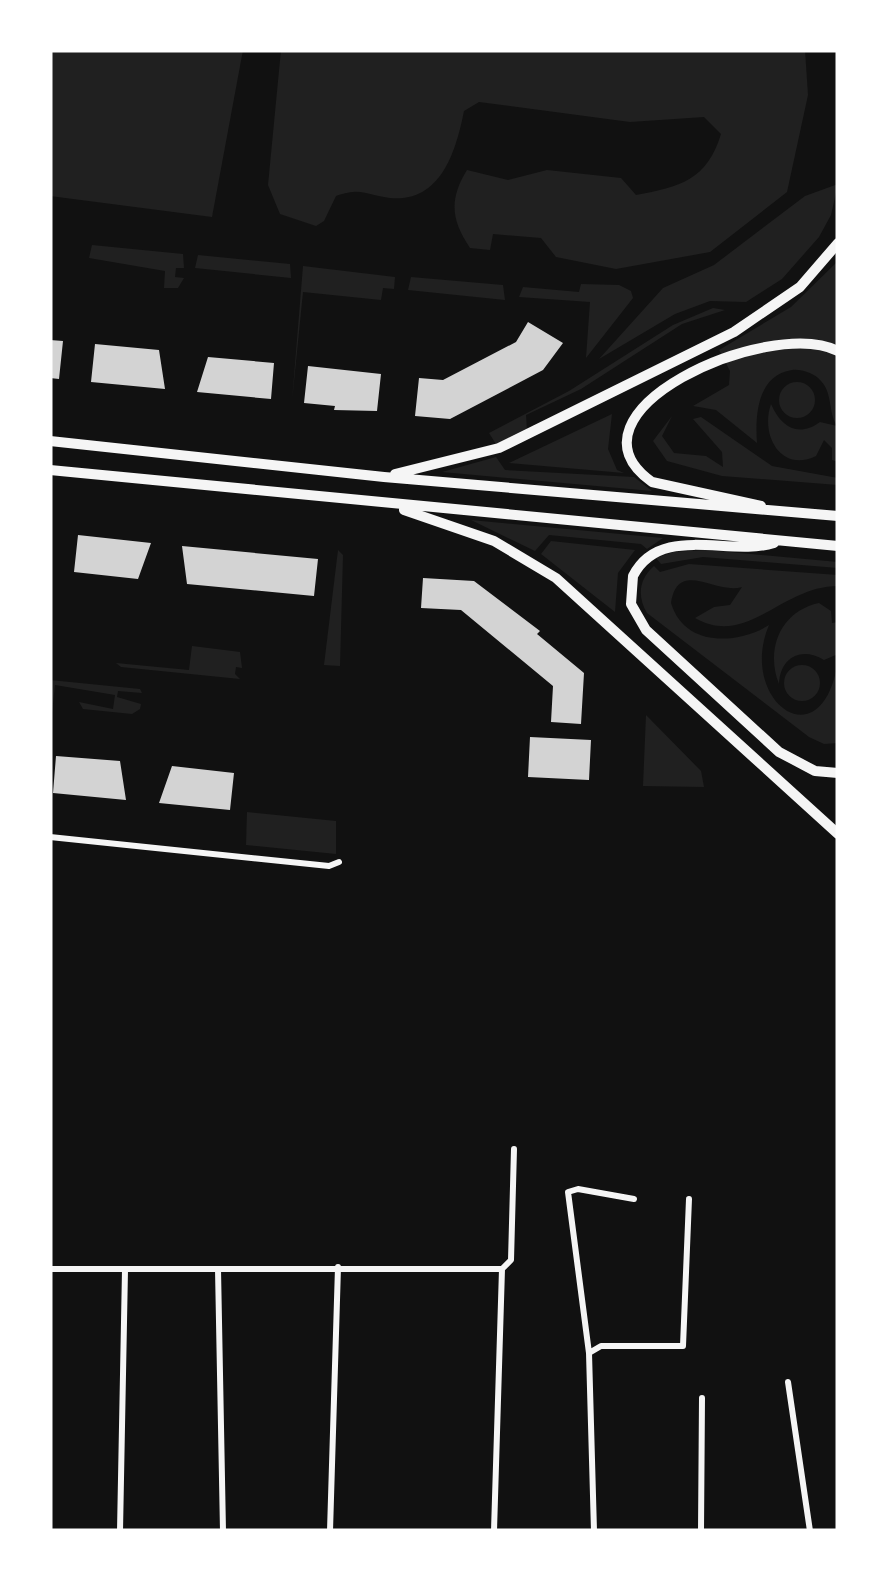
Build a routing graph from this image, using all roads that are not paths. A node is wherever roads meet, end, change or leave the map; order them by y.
1 (838, 243) edge
2 (838, 352) edge
3 (50, 441) edge
4 (50, 470) edge
5 (384, 477) junction
6 (384, 504) junction
7 (776, 512) junction
8 (838, 516) edge
9 (779, 541) junction
10 (838, 546) edge
11 (838, 773) edge
12 (838, 834) edge
13 (50, 837) edge
14 (339, 862) dead end
15 (514, 1149) dead end
16 (634, 1198) dead end
17 (690, 1200) dead end
18 (338, 1267) junction
19 (50, 1268) edge
20 (218, 1269) junction
21 (502, 1269) junction
22 (125, 1270) junction
23 (588, 1352) junction
24 (788, 1382) dead end
25 (702, 1398) dead end
26 (120, 1531) edge
27 (223, 1531) edge
28 (330, 1531) edge
29 (494, 1531) edge
30 (594, 1531) edge
31 (700, 1531) edge
32 (810, 1531) edge

1 - 5 highway
2 - 7 highway
3 - 5 highway
4 - 6 highway
5 - 7 highway
6 - 9 highway
6 - 12 highway
7 - 8 highway
9 - 10 highway
9 - 11 highway
13 - 14 street
15 - 21 street
16 - 23 street
17 - 23 street
18 - 20 street
18 - 21 street
18 - 28 street
19 - 22 street
20 - 22 street
20 - 27 street
21 - 29 street
22 - 26 street
23 - 30 street
24 - 32 street
25 - 31 street

